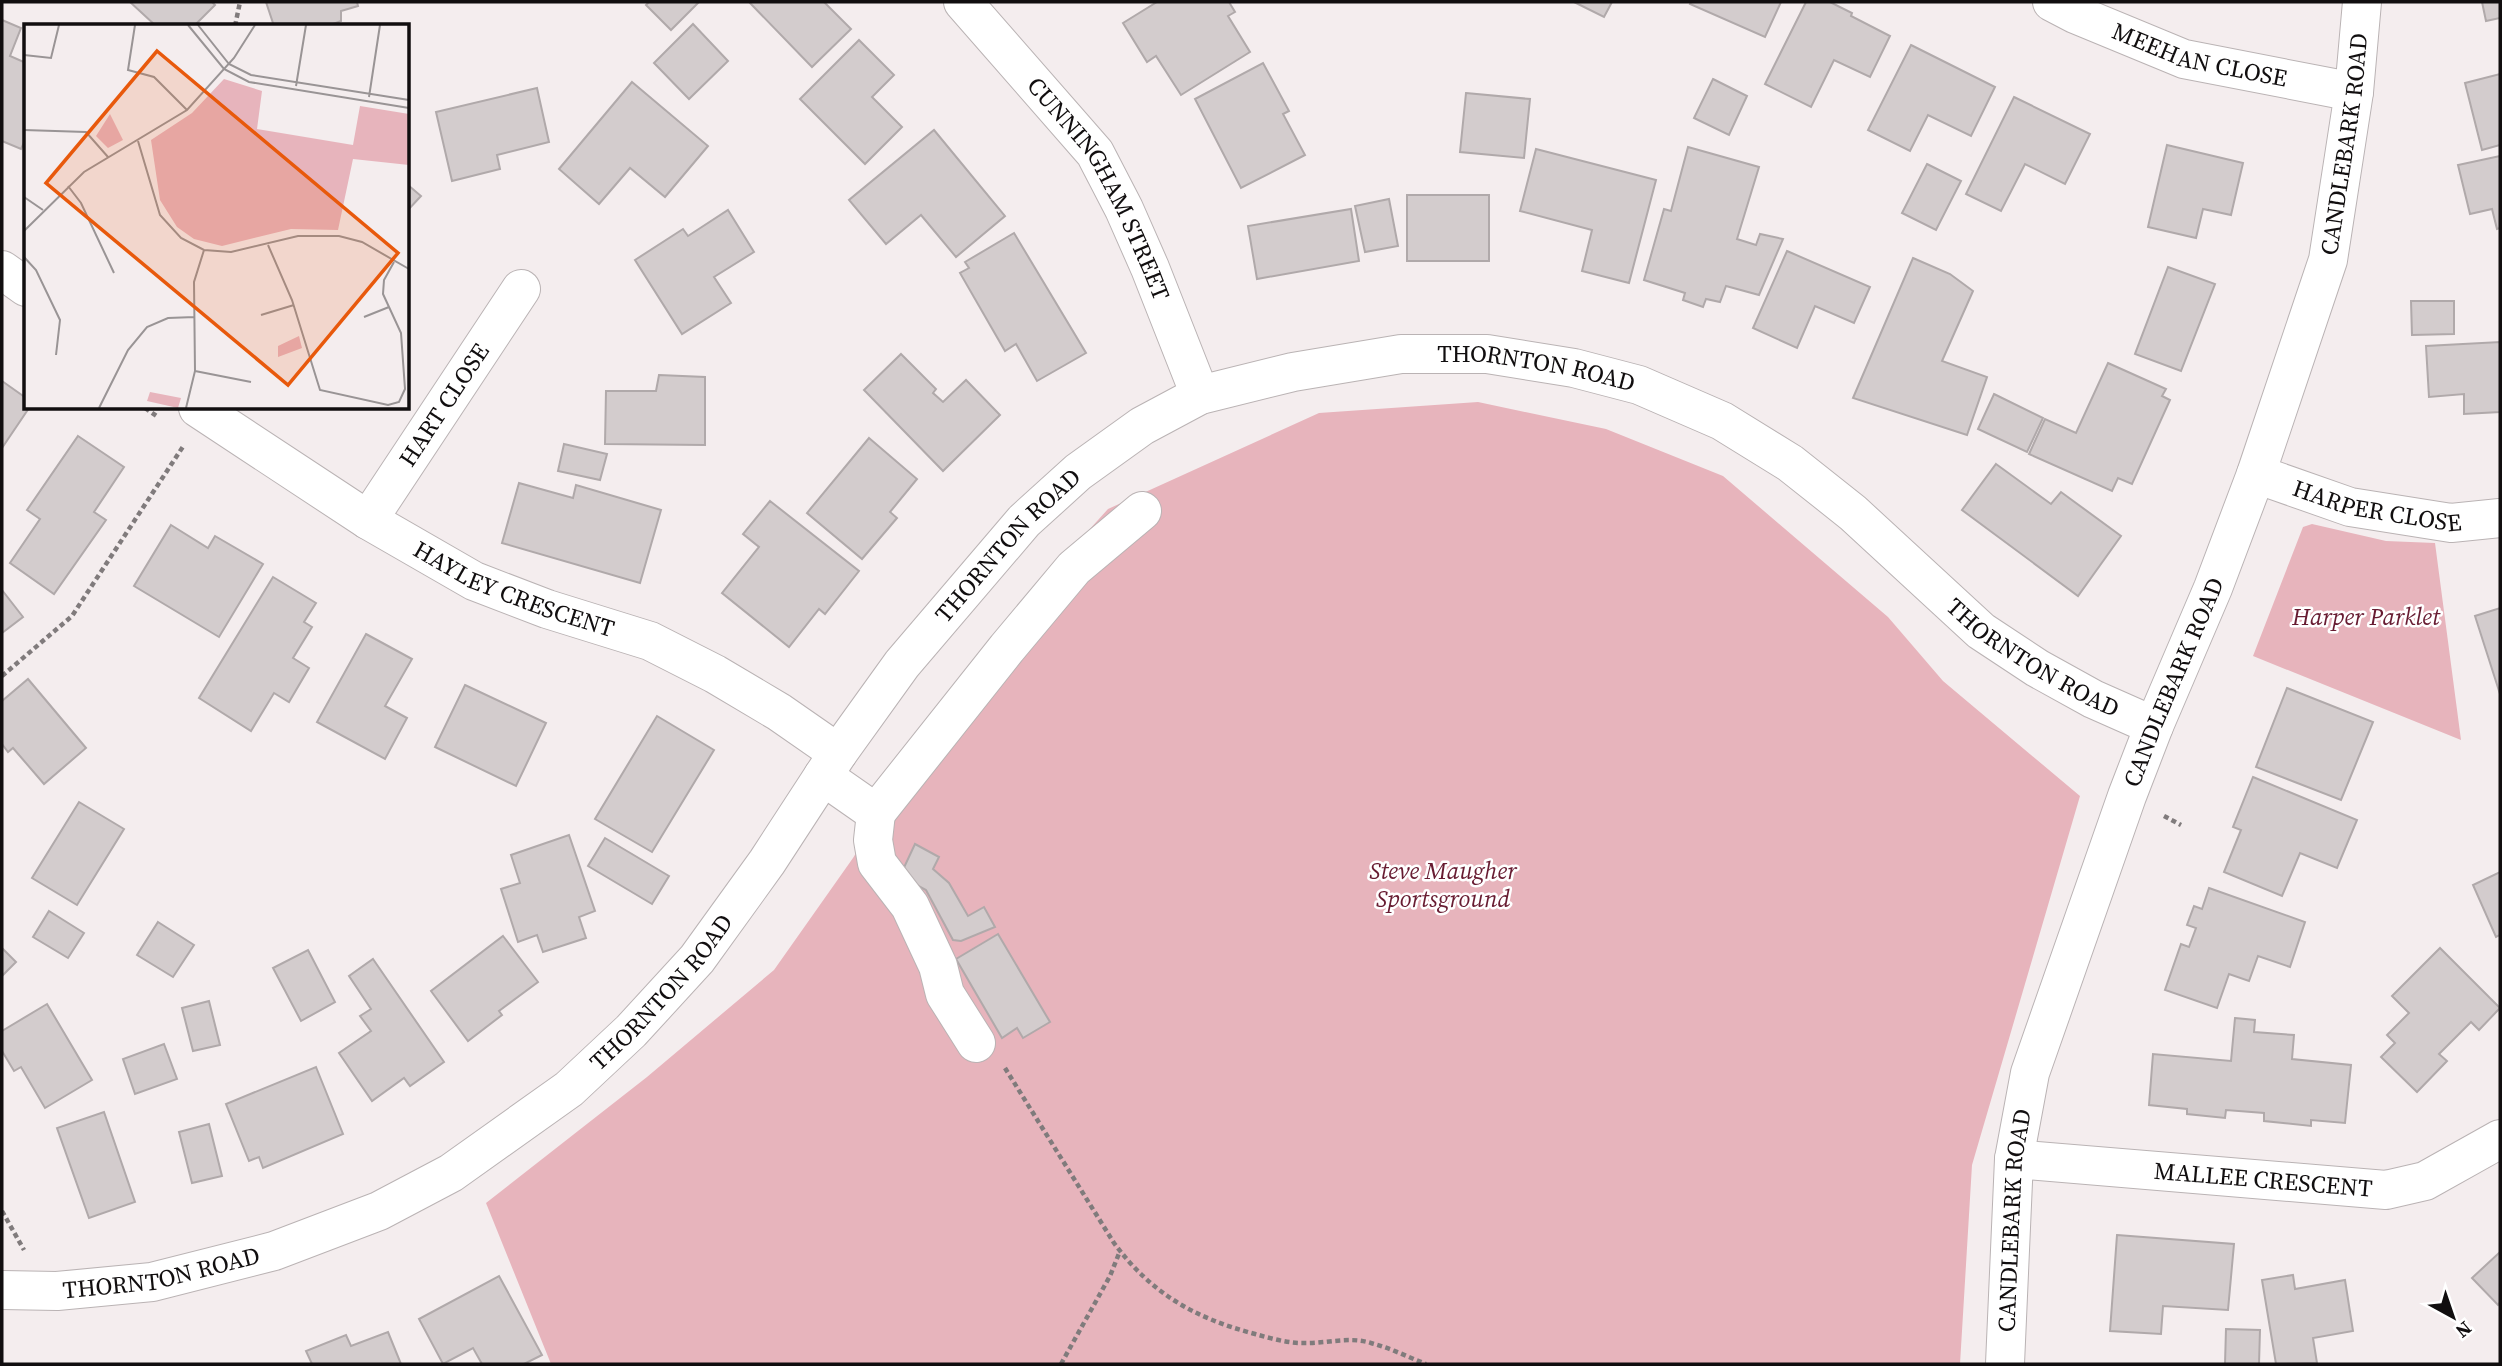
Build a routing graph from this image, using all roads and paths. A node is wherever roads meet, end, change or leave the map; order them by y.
1 (240, 2) edge
2 (963, 2) edge
3 (2052, 2) edge
4 (2362, 2) edge
5 (235, 24) edge
6 (2354, 92) junction
7 (2, 270) edge
8 (24, 286) edge
9 (521, 289) dead end
10 (1200, 395) junction
11 (201, 410) edge
12 (2256, 474) junction
13 (1142, 511) dead end
14 (2500, 518) edge
15 (368, 520) junction
16 (2, 676) edge
17 (2154, 726) junction
18 (831, 764) junction
19 (876, 813) junction
20 (976, 1043) joint
21 (2500, 1139) edge
22 (2014, 1159) junction
23 (1119, 1251) junction
24 (2, 1290) edge
25 (1061, 1364) edge
26 (1426, 1364) edge
27 (2005, 1364) edge

1 - 5 path
2 - 10 street, CUNNINGHAM STREET
3 - 6 street, MEEHAN CLOSE
4 - 6 street, CANDLEBARK ROAD
6 - 12 street, CANDLEBARK ROAD
7 - 8 street
9 - 15 street, HART CLOSE
10 - 17 street, THORNTON ROAD
10 - 18 street, THORNTON ROAD
11 - 15 street, HAYLEY CRESCENT
11 - 16 path
12 - 14 street, HARPER CLOSE
12 - 17 street, CANDLEBARK ROAD
13 - 19 street
15 - 18 street, HAYLEY CRESCENT
17 - 22 street, CANDLEBARK ROAD
18 - 19 street, HAYLEY CRESCENT
18 - 24 street, THORNTON ROAD
19 - 20 street
20 - 23 path
21 - 22 street, MALLEE CRESCENT
22 - 27 street, CANDLEBARK ROAD
23 - 25 path
23 - 26 path

